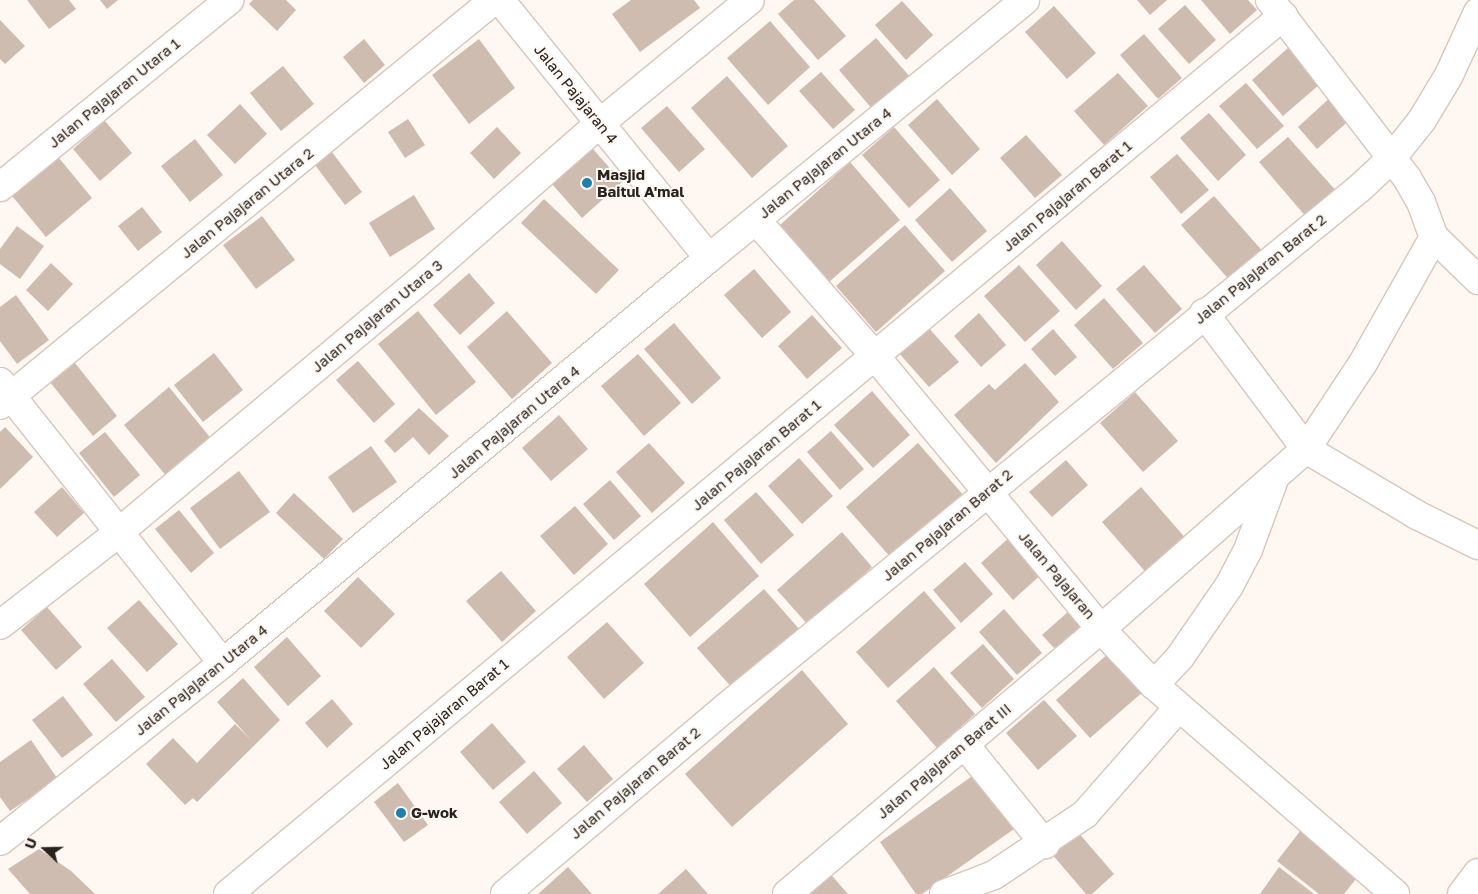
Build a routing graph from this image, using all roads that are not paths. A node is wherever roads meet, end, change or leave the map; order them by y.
1 (228, 0) edge
2 (494, 0) edge
3 (500, 0) edge
4 (750, 0) edge
5 (1025, 0) edge
6 (1276, 8) edge
7 (1478, 12) edge
8 (599, 124) junction
9 (1391, 159) junction
10 (0, 187) edge
11 (756, 220) junction
12 (1434, 237) junction
13 (708, 258) junction
14 (1478, 280) edge
15 (1204, 313) junction
16 (874, 356) junction
17 (4, 394) edge
18 (1306, 449) junction
19 (1274, 480) junction
20 (988, 492) junction
21 (118, 533) junction
22 (1478, 545) edge
23 (0, 625) edge
24 (1101, 629) junction
25 (223, 663) junction
26 (1154, 685) junction
27 (1178, 708) junction
28 (964, 744) junction
29 (0, 841) edge
30 (1045, 844) junction
31 (1478, 874) edge
32 (973, 889) edge
33 (1388, 892) edge
34 (228, 894) edge
35 (505, 894) edge
36 (787, 894) edge
37 (944, 894) edge
38 (1462, 894) edge

1 - 10 street, Jalan Pajajaran Utara 1
2 - 17 street, Jalan Pajajaran Utara 2
3 - 8 street, Jalan Pajajaran 4
4 - 8 street, Jalan Pajajaran Utara 3
5 - 11 street, Jalan Pajajaran Utara 4
6 - 9 street
6 - 16 street, Jalan Pajajaran Barat 1
7 - 9 street, Jalan Pajajaran Barat 2
8 - 13 street, Jalan Pajajaran 4
8 - 21 street, Jalan Pajajaran Utara 3
9 - 12 street
9 - 15 street, Jalan Pajajaran Barat 2
11 - 13 street, Jalan Pajajaran Utara 4
11 - 16 street, Jalan Pajajaran
12 - 14 street
12 - 18 street, Jalan Pajajaran Barat III
13 - 25 street, Jalan Pajajaran Utara 4
15 - 18 street
15 - 20 street, Jalan Pajajaran Barat 2
16 - 20 street, Jalan Pajajaran
16 - 34 street, Jalan Pajajaran Barat 1
17 - 21 street
18 - 19 street, Jalan Pajajaran Barat III
18 - 22 street
19 - 24 street, Jalan Pajajaran Barat III
19 - 26 street
20 - 24 street, Jalan Pajajaran
20 - 35 street, Jalan Pajajaran Barat 2
21 - 23 street, Jalan Pajajaran Utara 3
21 - 25 street
24 - 26 street, Jalan Pajajaran
24 - 28 street, Jalan Pajajaran Barat III
25 - 29 street, Jalan Pajajaran Utara 4
26 - 27 street, Jalan Pajajaran
27 - 30 street
27 - 33 street, Jalan Pajajaran
28 - 30 street
28 - 36 street, Jalan Pajajaran Barat III
30 - 32 street
31 - 38 street
32 - 37 street

